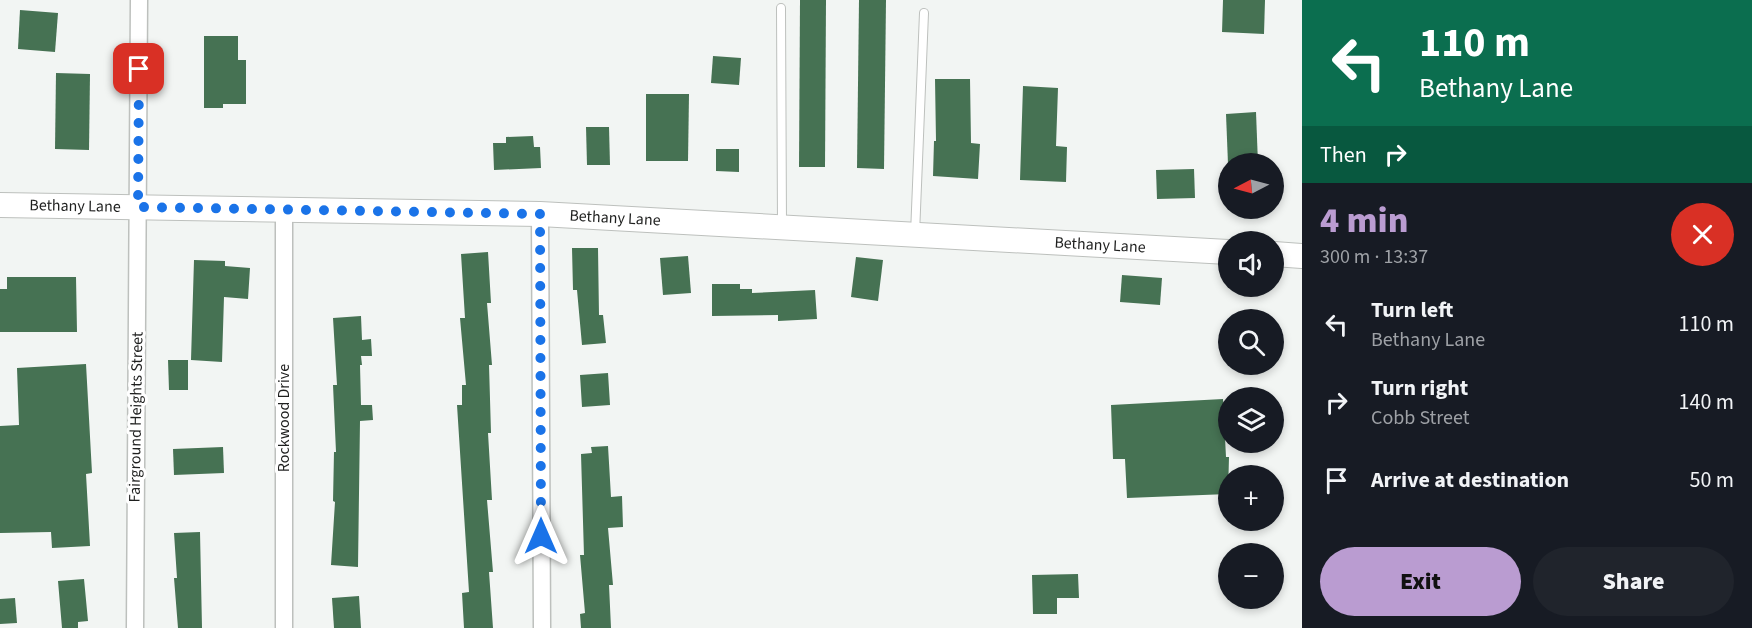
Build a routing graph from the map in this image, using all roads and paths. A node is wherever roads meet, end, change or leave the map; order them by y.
1 (140, 0) edge
2 (781, 9) dead end
3 (924, 13) dead end
4 (0, 205) edge
5 (138, 207) junction
6 (284, 208) junction
7 (540, 214) junction
8 (782, 227) junction
9 (915, 235) junction
10 (1218, 251) edge
11 (1284, 255) edge
12 (1302, 256) edge
13 (135, 628) edge
14 (284, 628) edge
15 (542, 628) edge

1 - 5 street, Fairground Heights Street
2 - 8 lane
3 - 9 lane
4 - 5 street, Bethany Lane
5 - 6 street, Bethany Lane
5 - 13 street, Fairground Heights Street
6 - 7 street, Bethany Lane
6 - 14 street, Rockwood Drive
7 - 8 street, Bethany Lane
7 - 15 street
8 - 9 street, Bethany Lane
9 - 10 street, Bethany Lane
11 - 12 street

